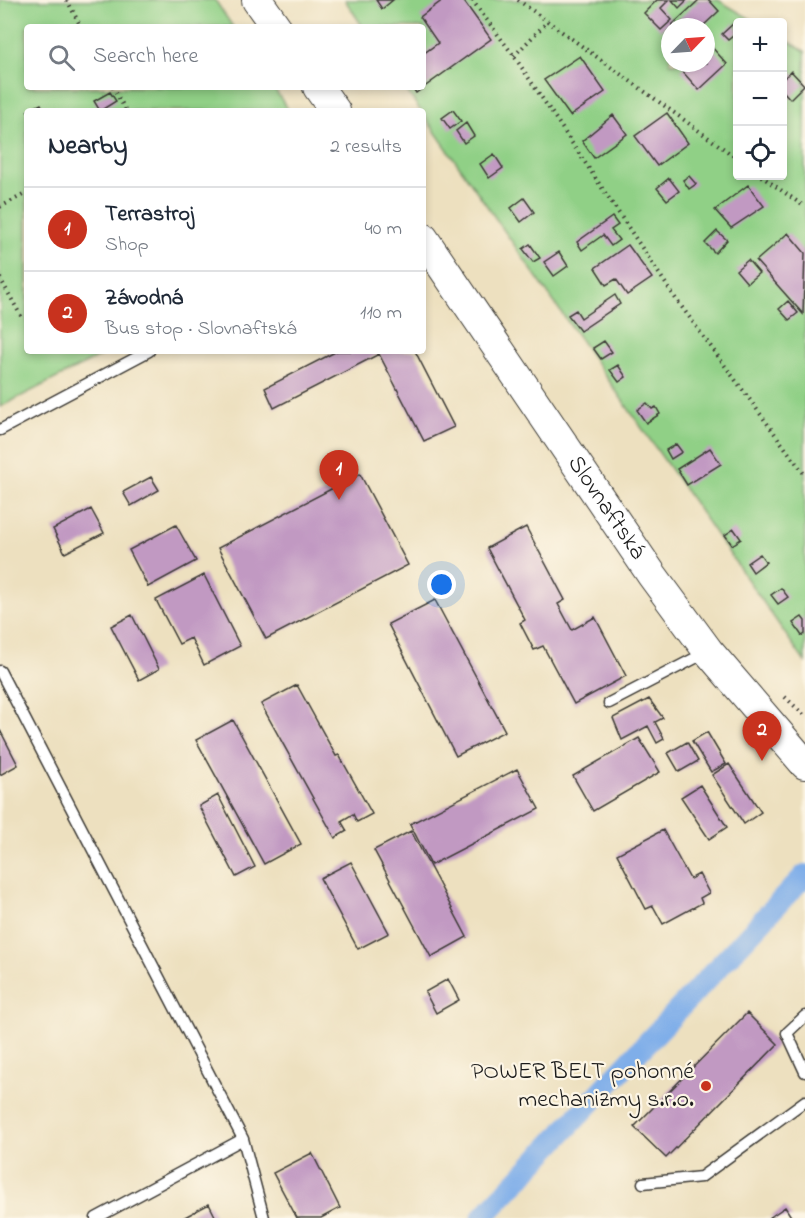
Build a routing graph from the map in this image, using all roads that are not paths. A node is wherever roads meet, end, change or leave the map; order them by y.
1 (257, 0) edge
2 (274, 24) edge
3 (320, 90) edge
4 (333, 108) edge
5 (426, 242) edge
6 (143, 354) edge
7 (0, 430) edge
8 (708, 651) junction
9 (0, 671) edge
10 (609, 704) dead end
11 (805, 764) edge
12 (805, 1016) edge
13 (805, 1072) edge
14 (805, 1101) edge
15 (243, 1139) junction
16 (644, 1183) dead end
17 (96, 1218) edge
18 (264, 1218) edge

1 - 2 main road
3 - 4 main road
5 - 8 main road, Slovnaftská
6 - 7 lane
8 - 10 lane
8 - 11 main road, Slovnaftská
9 - 15 lane
12 - 13 lane
14 - 16 lane
15 - 17 lane
15 - 18 lane

